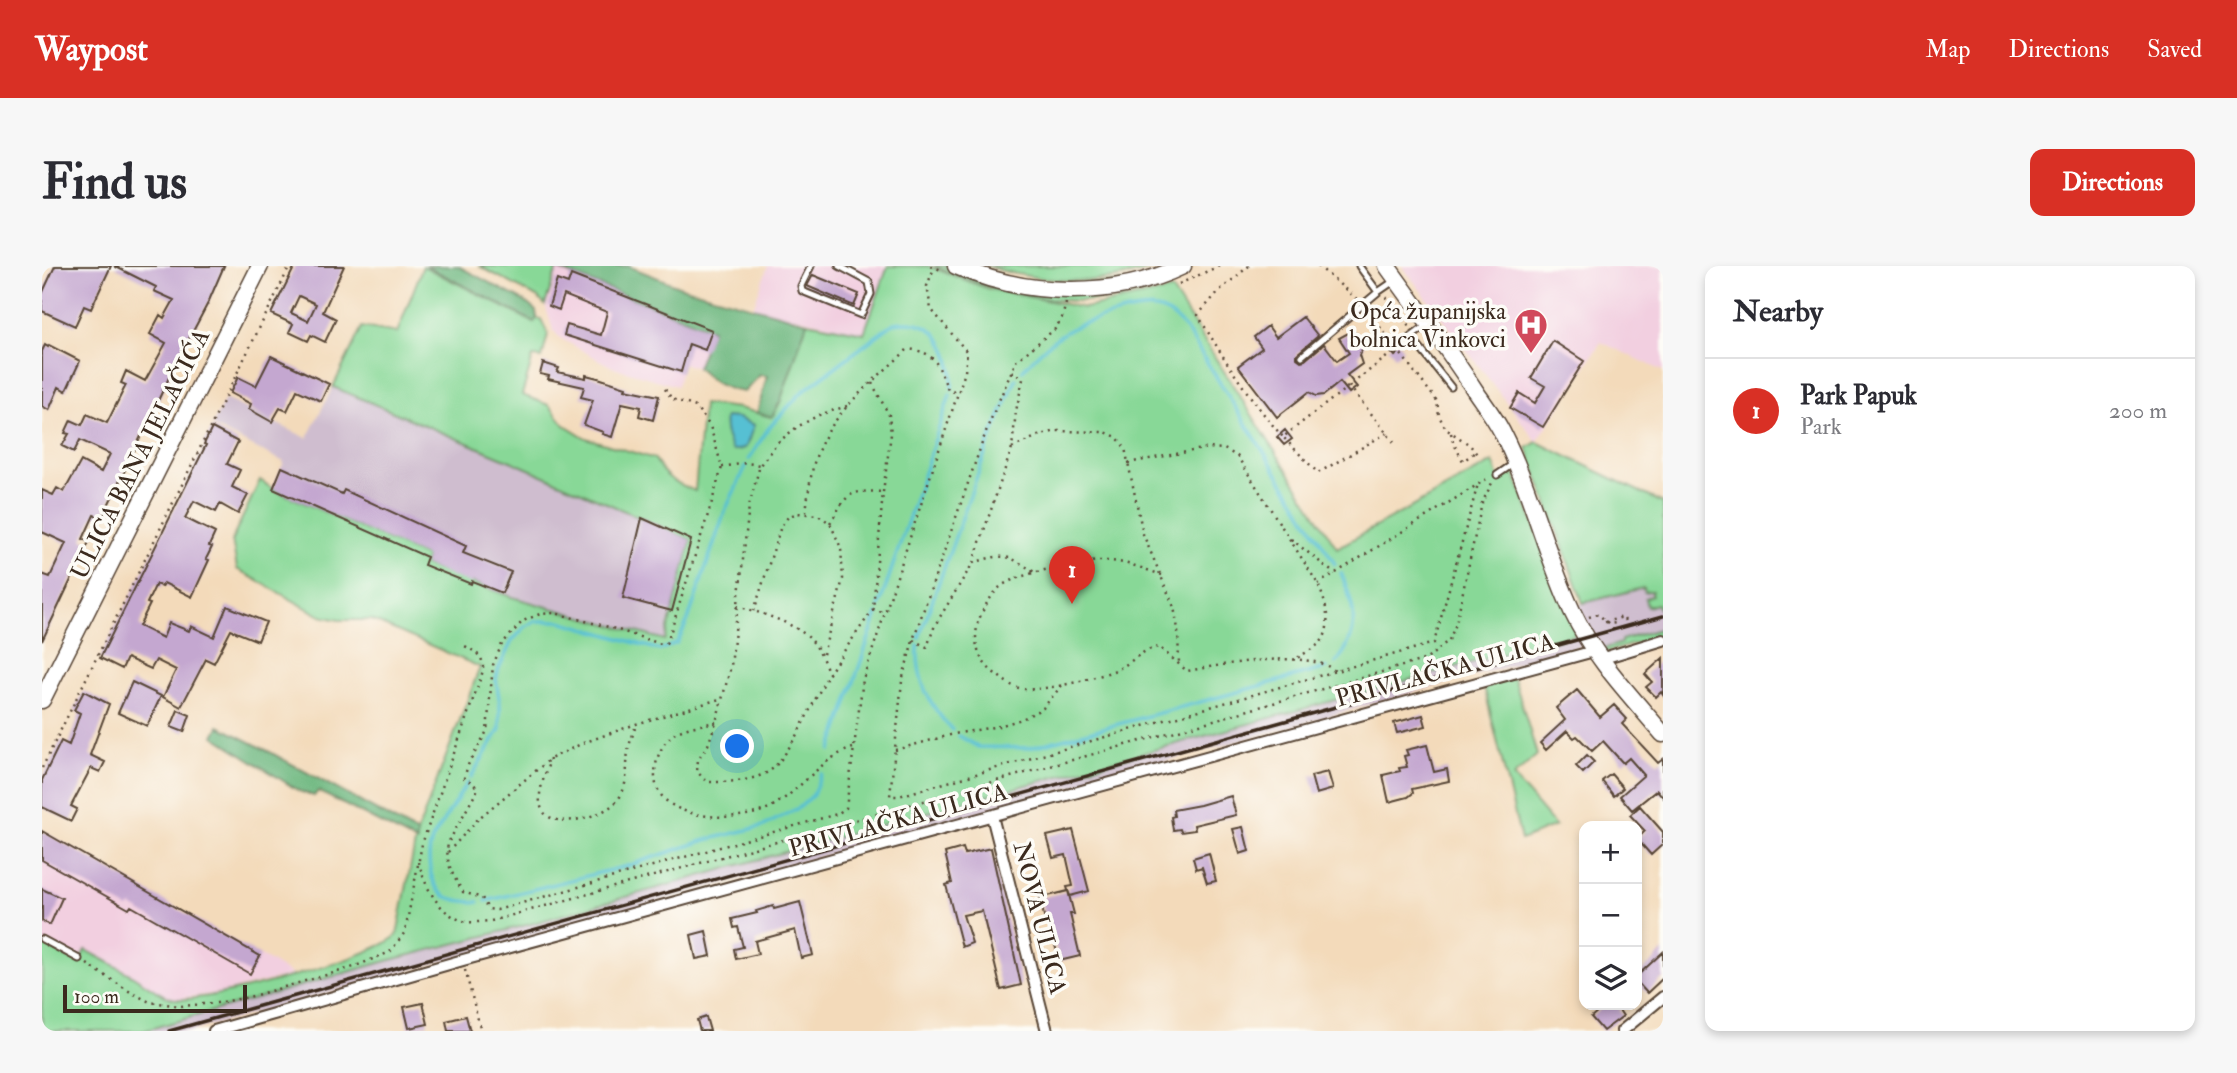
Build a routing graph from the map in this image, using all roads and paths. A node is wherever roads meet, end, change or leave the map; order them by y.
1 (260, 266) edge
2 (290, 266) edge
3 (811, 266) edge
4 (839, 266) edge
5 (956, 266) edge
6 (1183, 266) edge
7 (1249, 266) edge
8 (1318, 266) edge
9 (1359, 266) edge
10 (934, 268) edge
11 (1392, 273) edge
12 (1379, 291) junction
13 (1066, 303) dead end
14 (1363, 304) junction
15 (1429, 324) junction
16 (1415, 334) junction
17 (1397, 349) junction
18 (1302, 356) dead end
19 (1011, 371) junction
20 (872, 383) junction
21 (1349, 386) junction
22 (1451, 387) dead end
23 (664, 389) dead end
24 (958, 393) junction
25 (847, 405) junction
26 (1387, 433) junction
27 (1451, 433) junction
28 (1283, 437) junction
29 (1397, 446) dead end
30 (1012, 448) junction
31 (1475, 452) junction
32 (1479, 457) dead end
33 (1515, 462) junction
34 (1128, 463) junction
35 (760, 465) junction
36 (722, 467) junction
37 (1497, 475) junction
38 (1478, 484) junction
39 (883, 492) junction
40 (806, 512) junction
41 (830, 523) junction
42 (1289, 537) junction
43 (973, 563) junction
44 (1034, 572) junction
45 (1335, 574) junction
46 (1162, 575) junction
47 (1318, 584) junction
48 (737, 606) junction
49 (873, 609) junction
50 (754, 611) junction
51 (885, 613) junction
52 (1586, 618) dead end
53 (1625, 621) dead end
54 (1605, 622) junction
55 (1617, 623) dead end
56 (913, 640) junction
57 (1663, 640) edge
58 (465, 646) dead end
59 (1597, 655) junction
60 (822, 658) junction
61 (1296, 659) junction
62 (1179, 664) junction
63 (1335, 671) junction
64 (829, 673) junction
65 (1063, 684) junction
66 (723, 698) junction
67 (42, 700) edge
68 (716, 722) junction
69 (636, 724) junction
70 (1663, 734) edge
71 (853, 748) junction
72 (893, 750) junction
73 (550, 759) junction
74 (42, 768) edge
75 (992, 816) junction
76 (447, 853) junction
77 (419, 862) junction
78 (42, 939) edge
79 (79, 959) joint
80 (463, 960) junction
81 (1663, 997) edge
82 (214, 1031) edge
83 (481, 1031) edge
84 (1047, 1031) edge
85 (1622, 1031) edge

1 - 67 main road, ULICA BANA JELAČIĆA
2 - 74 path
3 - 4 lane
5 - 6 main road
7 - 28 path
8 - 14 path
9 - 12 lane
10 - 24 path
11 - 12 lane
11 - 15 main road
12 - 14 lane
12 - 16 path
13 - 19 path
14 - 17 path
14 - 18 lane
15 - 16 lane
15 - 33 main road
16 - 22 lane
17 - 21 path
17 - 27 path
19 - 30 path
19 - 56 path
20 - 24 path
20 - 25 path
20 - 39 path
21 - 26 path
21 - 28 path
23 - 36 path
24 - 51 path
25 - 35 path
25 - 40 path
26 - 28 path
26 - 29 path
27 - 31 path
27 - 31 path
30 - 34 path
30 - 43 path
31 - 32 path
33 - 37 lane
33 - 59 main road
34 - 42 path
34 - 46 path
35 - 36 path
35 - 48 path
36 - 76 path
37 - 38 path
37 - 77 path
38 - 45 path
38 - 63 path
39 - 41 path
39 - 49 path
40 - 41 path
40 - 50 path
41 - 60 path
42 - 45 path
42 - 47 path
43 - 44 path
43 - 56 path
44 - 46 path
44 - 65 path
45 - 47 path
46 - 62 path
47 - 61 path
48 - 50 path
48 - 66 path
49 - 51 path
49 - 64 path
50 - 60 path
51 - 71 path
52 - 54 path
53 - 54 path
54 - 55 path
56 - 72 path
57 - 59 street, PRIVLAČKA ULICA
58 - 77 path
59 - 70 main road
59 - 75 street, PRIVLAČKA ULICA
60 - 64 path
61 - 62 path
61 - 63 path
62 - 65 path
63 - 72 path
64 - 68 path
65 - 72 path
66 - 68 path
66 - 69 path
68 - 71 path
69 - 73 path
69 - 73 path
71 - 76 path
73 - 76 path
75 - 80 street, PRIVLAČKA ULICA
75 - 84 street, NOVA ULICA
77 - 79 path
78 - 79 lane
80 - 82 street, PRIVLAČKA ULICA
80 - 83 path
81 - 85 street

